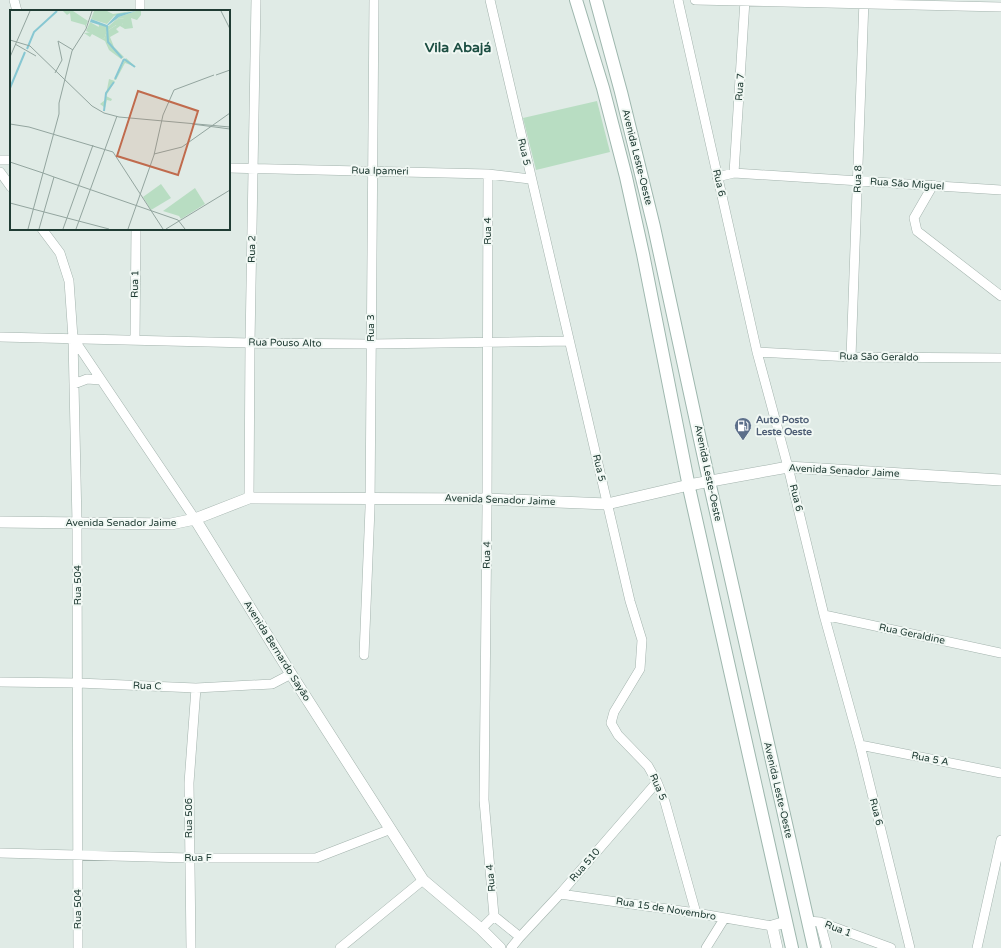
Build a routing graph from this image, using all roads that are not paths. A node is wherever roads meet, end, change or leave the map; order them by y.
1 (14, 0) edge
2 (256, 0) edge
3 (374, 0) edge
4 (490, 0) edge
5 (576, 0) edge
6 (596, 0) edge
7 (678, 0) edge
8 (695, 0) edge
9 (745, 1) edge
10 (864, 2) edge
11 (986, 4) edge
12 (1001, 7) edge
13 (17, 10) edge
14 (230, 168) edge
15 (254, 169) junction
16 (372, 171) junction
17 (0, 172) edge
18 (734, 173) junction
19 (488, 174) junction
20 (718, 177) junction
21 (530, 179) junction
22 (858, 181) junction
23 (933, 185) junction
24 (10, 186) edge
25 (1001, 190) edge
26 (43, 230) edge
27 (136, 230) edge
28 (1001, 296) edge
29 (0, 337) edge
30 (73, 338) junction
31 (135, 340) junction
32 (569, 341) junction
33 (487, 342) junction
34 (250, 343) junction
35 (371, 344) junction
36 (757, 352) junction
37 (851, 357) junction
38 (1001, 358) edge
39 (102, 380) junction
40 (74, 384) junction
41 (788, 467) junction
42 (1001, 480) edge
43 (709, 481) junction
44 (689, 485) junction
45 (249, 498) junction
46 (370, 498) junction
47 (487, 499) junction
48 (608, 504) junction
49 (195, 519) junction
50 (0, 522) edge
51 (77, 523) junction
52 (824, 615) junction
53 (1001, 653) edge
54 (364, 655) dead end
55 (291, 674) junction
56 (0, 682) edge
57 (78, 683) junction
58 (196, 688) junction
59 (860, 745) junction
60 (1001, 773) edge
61 (657, 782) junction
62 (391, 829) junction
63 (1001, 840) edge
64 (0, 853) edge
65 (78, 855) junction
66 (189, 858) junction
67 (423, 880) junction
68 (560, 894) junction
69 (696, 913) junction
70 (494, 916) junction
71 (724, 918) junction
72 (808, 921) junction
73 (786, 922) junction
74 (820, 922) junction
75 (772, 926) junction
76 (480, 929) junction
77 (520, 936) junction
78 (78, 948) edge
79 (191, 948) edge
80 (340, 948) edge
81 (500, 948) edge
82 (511, 948) edge
83 (706, 948) edge
84 (777, 948) edge
85 (792, 948) edge
86 (814, 948) edge
87 (827, 948) edge
88 (891, 948) edge
89 (910, 948) edge
90 (977, 948) edge

1 - 13 street
2 - 15 street, Rua 2
3 - 16 street, Rua 3
4 - 21 street, Rua 5
5 - 44 main road, Avenida Leste-Oeste
6 - 43 main road, Avenida Leste-Oeste
7 - 20 street, Rua 6
8 - 9 street
9 - 10 street
9 - 18 street, Rua 7
10 - 11 street
10 - 22 street, Rua 8
11 - 12 street
14 - 15 street, Rua Ipameri
15 - 16 street, Rua Ipameri
15 - 34 street, Rua 2
16 - 19 street, Rua Ipameri
16 - 35 street, Rua 3
17 - 24 street
18 - 20 street, Rua São Miguel
18 - 22 street, Rua São Miguel
19 - 21 street, Rua Ipameri
19 - 33 street, Rua 4
20 - 36 street, Rua 6
21 - 32 street, Rua 5
22 - 23 street, Rua São Miguel
22 - 37 street, Rua 8
23 - 25 street, Rua São Miguel
23 - 28 street
26 - 30 street, Rua 504
27 - 31 street, Rua 1
29 - 30 street, Rua Pouso Alto
30 - 31 street, Rua Pouso Alto
30 - 39 street, Avenida Bernardo Sayão
30 - 40 street, Rua 504
31 - 34 street, Rua Pouso Alto
32 - 33 street, Rua Pouso Alto
32 - 48 street, Rua 5
33 - 35 street, Rua Pouso Alto
33 - 47 street, Rua 4
34 - 35 street, Rua Pouso Alto
34 - 45 street, Rua 2
35 - 46 street, Rua 3
36 - 37 street, Rua São Geraldo
36 - 41 street, Rua 6
37 - 38 street, Rua São Geraldo
39 - 40 street
39 - 49 street, Avenida Bernardo Sayão
40 - 51 street, Rua 504
41 - 42 street, Avenida Senador Jaime
41 - 43 street, Avenida Senador Jaime
41 - 52 street, Rua 6
43 - 44 street, Avenida Senador Jaime
43 - 72 main road, Avenida Leste-Oeste
44 - 48 street, Avenida Senador Jaime
44 - 73 main road, Avenida Leste-Oeste
45 - 46 street, Avenida Senador Jaime
45 - 49 street, Avenida Senador Jaime
46 - 47 street, Avenida Senador Jaime
46 - 54 street, Rua 3
47 - 48 street, Avenida Senador Jaime
47 - 70 street, Rua 4
48 - 61 street, Rua 5
49 - 51 street, Avenida Senador Jaime
49 - 55 street, Avenida Bernardo Sayão
50 - 51 street, Avenida Senador Jaime
51 - 57 street, Rua 504
52 - 53 street, Rua Geraldine
52 - 59 street, Rua 6
55 - 58 street, Rua C
55 - 62 street, Avenida Bernardo Sayão
56 - 57 street, Rua C
57 - 58 street, Rua C
57 - 65 street, Rua 504
58 - 66 street, Rua 506
59 - 60 street, Rua 5 A
59 - 89 street, Rua 6
61 - 68 street, Rua 510
61 - 69 street, Rua 5
62 - 66 street, Rua F
62 - 67 street, Avenida Bernardo Sayão
63 - 90 street
64 - 65 street, Rua F
65 - 66 street, Rua F
65 - 78 street, Rua 504
66 - 79 street, Rua 506
67 - 76 street, Avenida Bernardo Sayão
67 - 80 street
68 - 69 street, Rua 15 de Novembro
68 - 77 street, Rua 510
69 - 71 street, Rua 15 de Novembro
70 - 76 street
70 - 77 street
71 - 75 street, Rua 15 de Novembro
71 - 83 street
72 - 74 street, Rua 1
72 - 86 main road, Avenida Leste-Oeste
73 - 75 street
73 - 85 main road, Avenida Leste-Oeste
74 - 87 street
74 - 88 street, Rua 1
75 - 84 street
76 - 81 street, Avenida Bernardo Sayão
77 - 82 street, Rua 510

